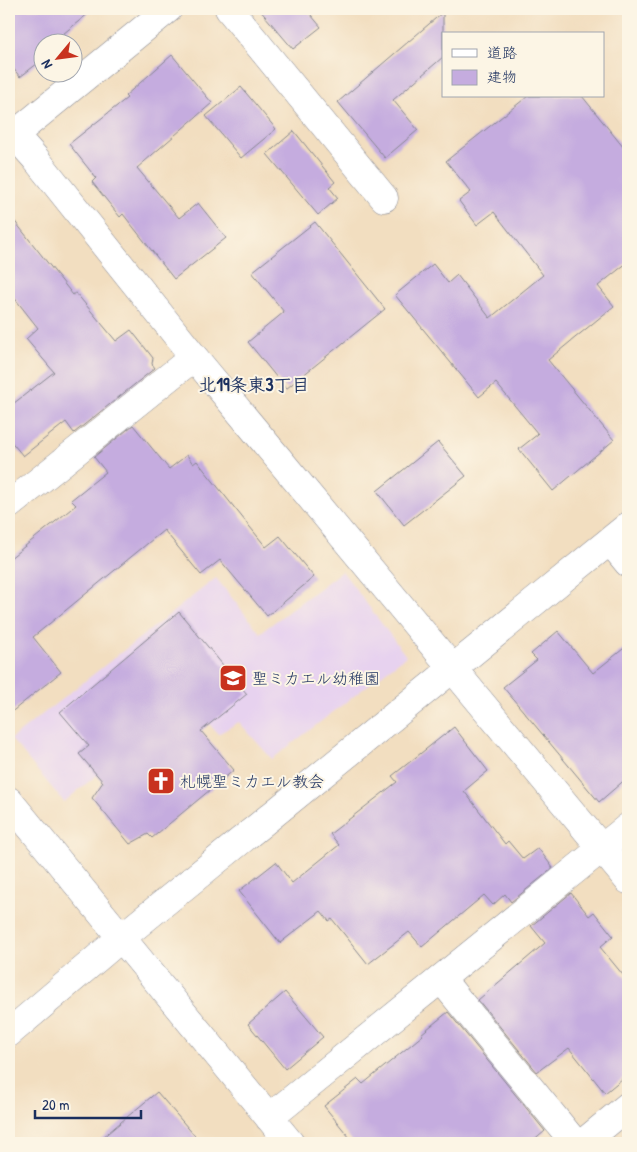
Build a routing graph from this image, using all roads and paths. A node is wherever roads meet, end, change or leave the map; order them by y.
1 (168, 9) edge
2 (229, 9) edge
3 (10, 135) edge
4 (384, 198) dead end
5 (194, 357) junction
6 (9, 505) edge
7 (619, 533) edge
8 (628, 563) edge
9 (451, 668) junction
10 (9, 801) edge
11 (628, 827) edge
12 (602, 848) junction
13 (628, 880) edge
14 (121, 938) junction
15 (441, 979) junction
16 (9, 1033) edge
17 (628, 1106) edge
18 (269, 1118) junction
19 (290, 1143) edge
20 (575, 1143) edge
21 (583, 1143) edge

1 - 3 street
2 - 4 street
3 - 5 street
5 - 6 street
5 - 9 street
7 - 8 street
7 - 9 street
9 - 12 street
9 - 14 street
10 - 14 street
11 - 12 street
12 - 13 street
12 - 15 street
14 - 16 street
14 - 18 street
15 - 18 street
15 - 20 street
17 - 21 street
18 - 19 street

